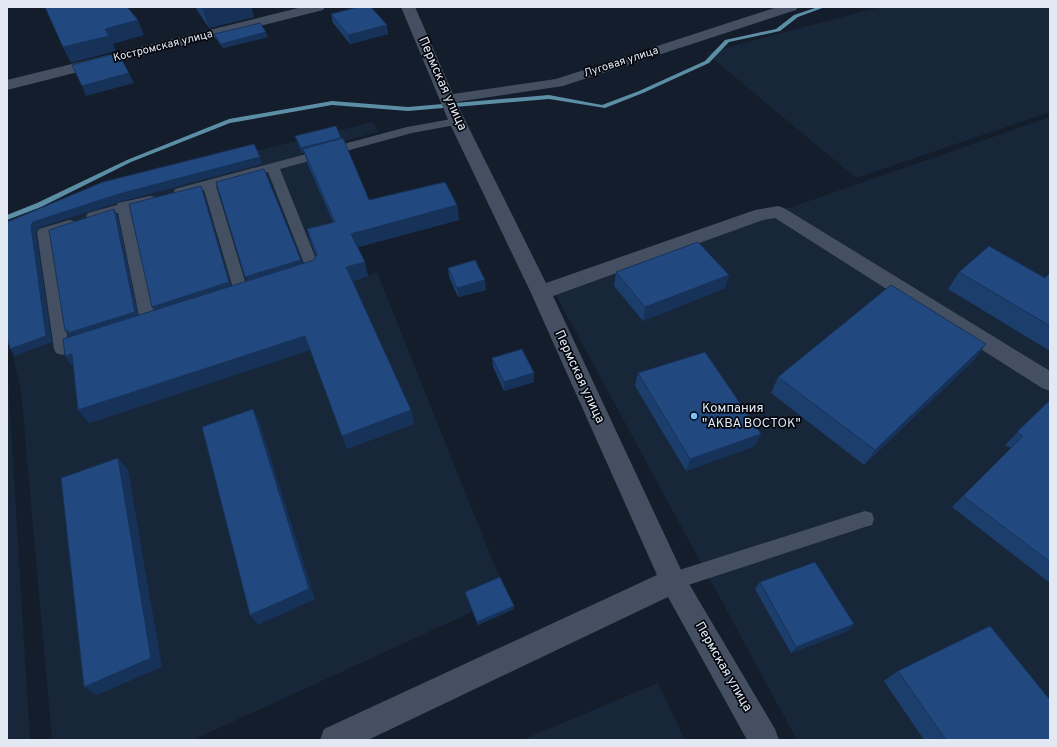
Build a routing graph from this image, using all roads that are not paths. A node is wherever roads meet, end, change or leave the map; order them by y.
1 (318, 7) edge
2 (408, 7) edge
3 (791, 7) edge
4 (7, 85) edge
5 (447, 99) junction
6 (457, 122) junction
7 (273, 168) junction
8 (209, 184) junction
9 (123, 206) junction
10 (284, 278) edge
11 (256, 286) edge
12 (241, 291) junction
13 (541, 293) junction
14 (212, 300) edge
15 (162, 316) edge
16 (148, 321) junction
17 (133, 325) edge
18 (98, 337) edge
19 (1050, 382) edge
20 (865, 519) dead end
21 (673, 581) junction
22 (335, 740) edge
23 (764, 740) edge

1 - 4 street, Костромская улица
2 - 5 street, Пермская улица
3 - 5 street, Луговая улица
5 - 6 street, Пермская улица
6 - 7 lane
6 - 13 street, Пермская улица
7 - 8 lane
7 - 10 lane
8 - 9 lane
8 - 12 lane
9 - 16 lane
9 - 18 lane
11 - 12 lane
12 - 14 lane
13 - 19 street
13 - 21 street, Пермская улица
15 - 16 lane
16 - 17 lane
20 - 21 lane
21 - 22 street
21 - 23 street, Пермская улица

